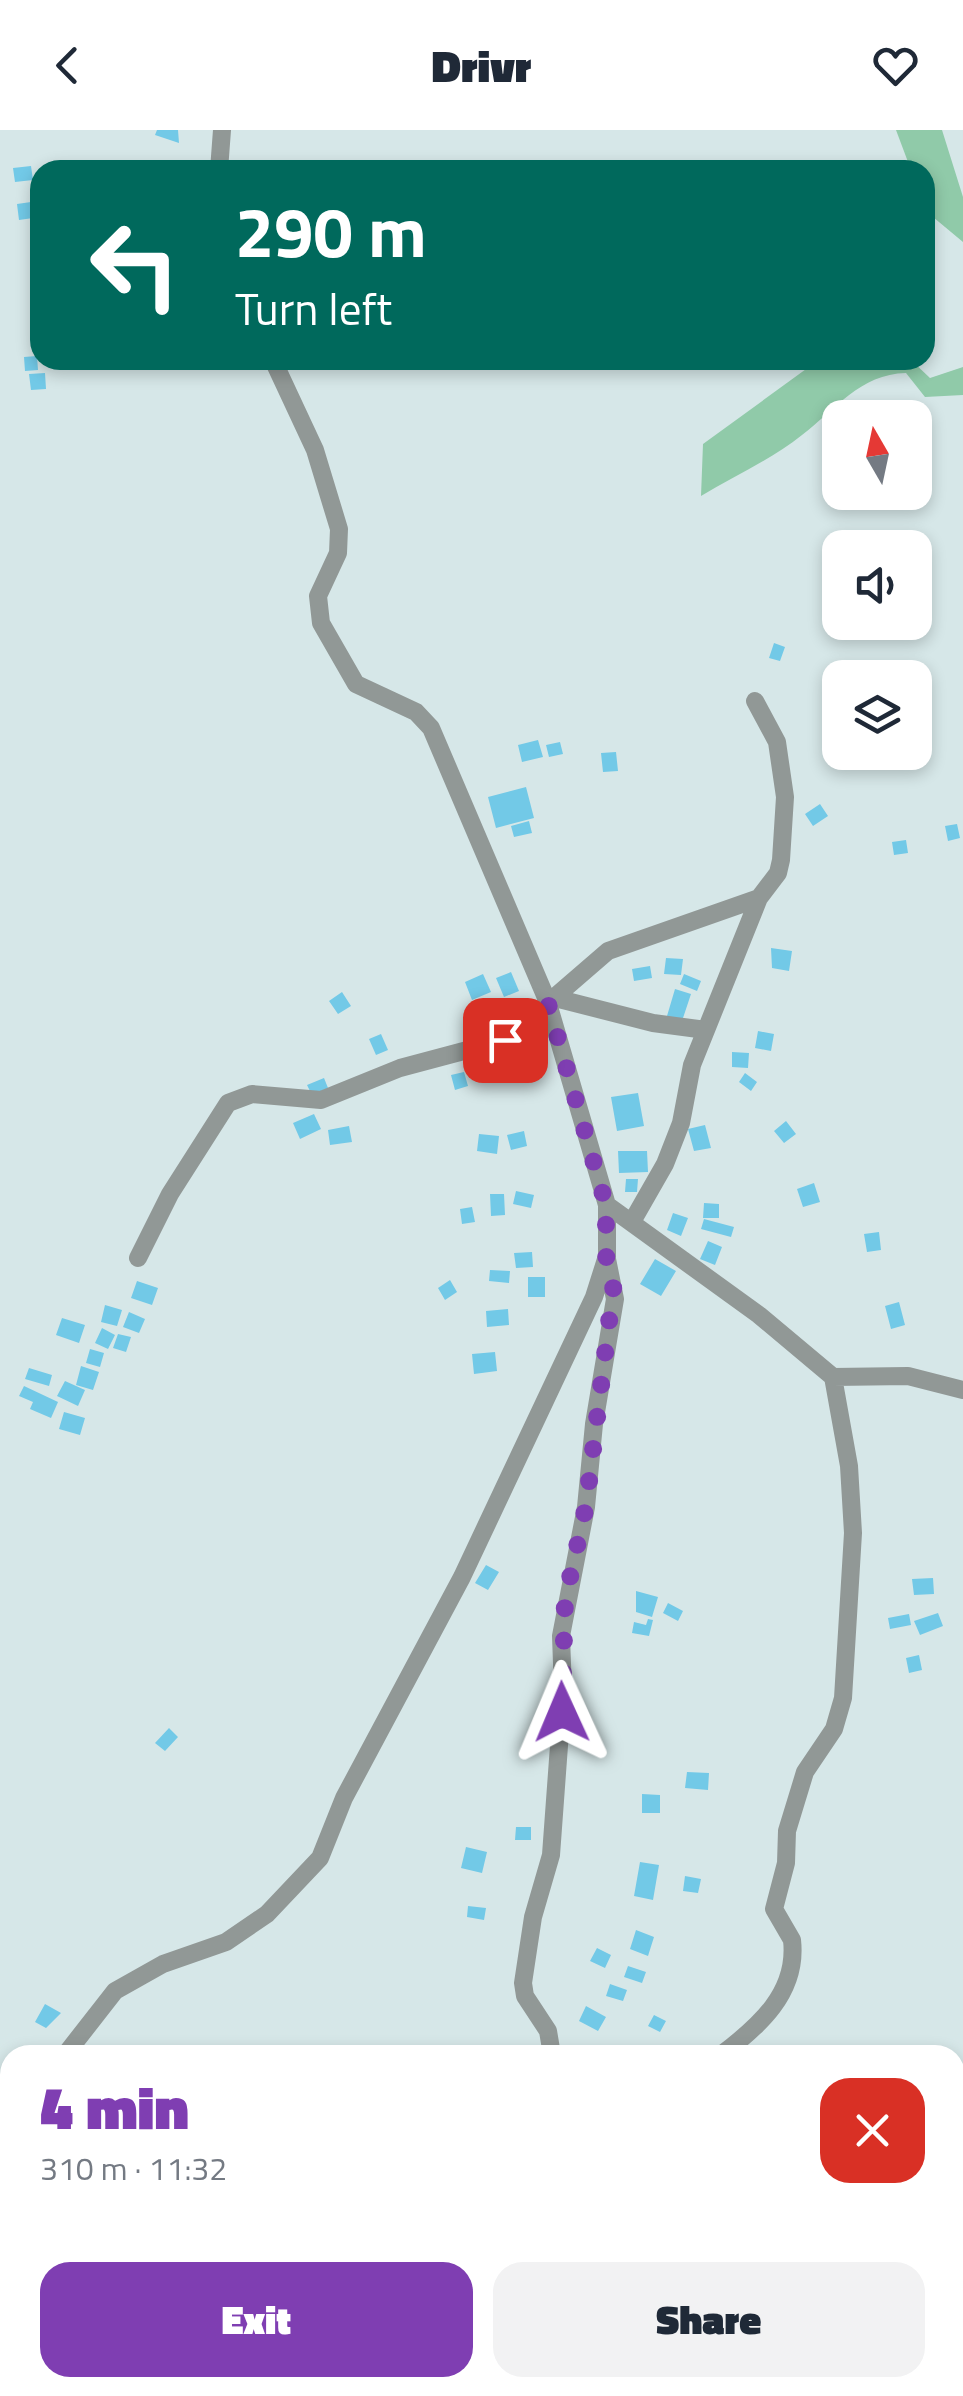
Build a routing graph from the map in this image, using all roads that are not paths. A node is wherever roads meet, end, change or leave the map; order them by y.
1 (222, 130) edge
2 (220, 160) edge
3 (278, 370) edge
4 (755, 701) dead end
5 (759, 898) junction
6 (551, 999) junction
7 (706, 1030) junction
8 (606, 1205) junction
9 (633, 1220) junction
10 (606, 1256) junction
11 (138, 1258) dead end
12 (833, 1376) junction
13 (963, 1390) edge
14 (73, 2045) edge
15 (550, 2045) edge
16 (733, 2045) edge

1 - 2 street
3 - 6 street
4 - 5 street
5 - 6 street
5 - 7 street
6 - 7 street
6 - 8 street
6 - 11 street
7 - 9 street
8 - 9 street
8 - 10 street
9 - 12 street
10 - 14 street
10 - 15 street
12 - 13 street
12 - 16 street

